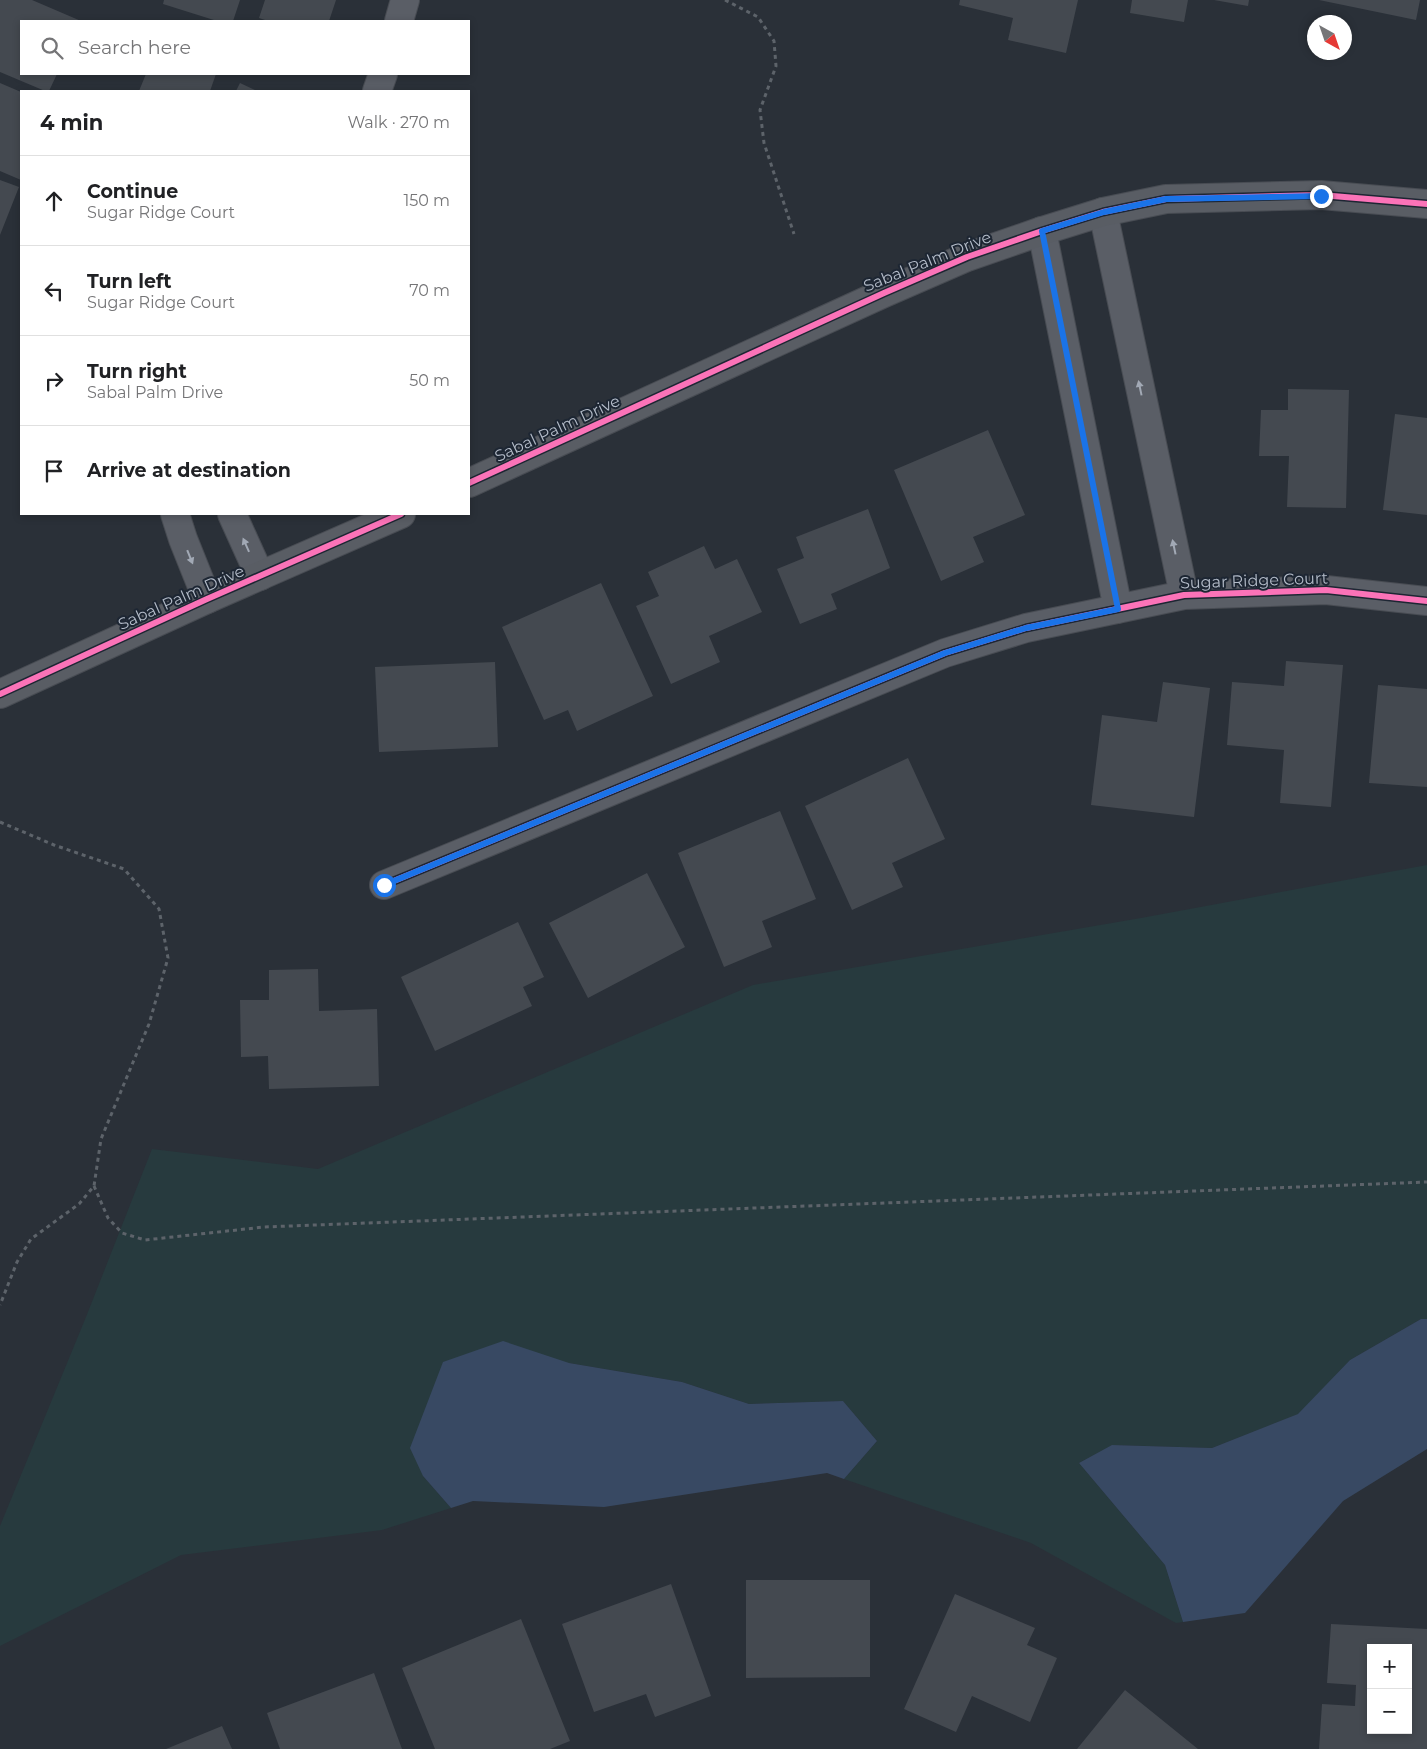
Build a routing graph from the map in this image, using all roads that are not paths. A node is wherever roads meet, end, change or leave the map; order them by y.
1 (405, 0) edge
2 (399, 20) edge
3 (383, 75) edge
4 (378, 90) edge
5 (1427, 204) edge
6 (1104, 212) junction
7 (1042, 231) junction
8 (470, 483) edge
9 (175, 515) edge
10 (232, 515) edge
11 (399, 515) edge
12 (260, 576) junction
13 (1184, 595) junction
14 (207, 599) junction
15 (1427, 601) edge
16 (1118, 609) junction
17 (0, 694) edge
18 (384, 885) dead end

1 - 2 street
3 - 4 street
5 - 6 street, Sabal Palm Drive
6 - 7 street, Sabal Palm Drive
13 -> 6 street, Sugar Ridge Court
7 - 8 street, Sabal Palm Drive
7 - 16 street
9 -> 14 street
12 -> 10 street
11 - 12 street, Sabal Palm Drive
12 - 14 street, Sabal Palm Drive
13 - 15 street, Sugar Ridge Court
13 - 16 street, Sugar Ridge Court
14 - 17 street, Sabal Palm Drive
16 - 18 street, Sugar Ridge Court

